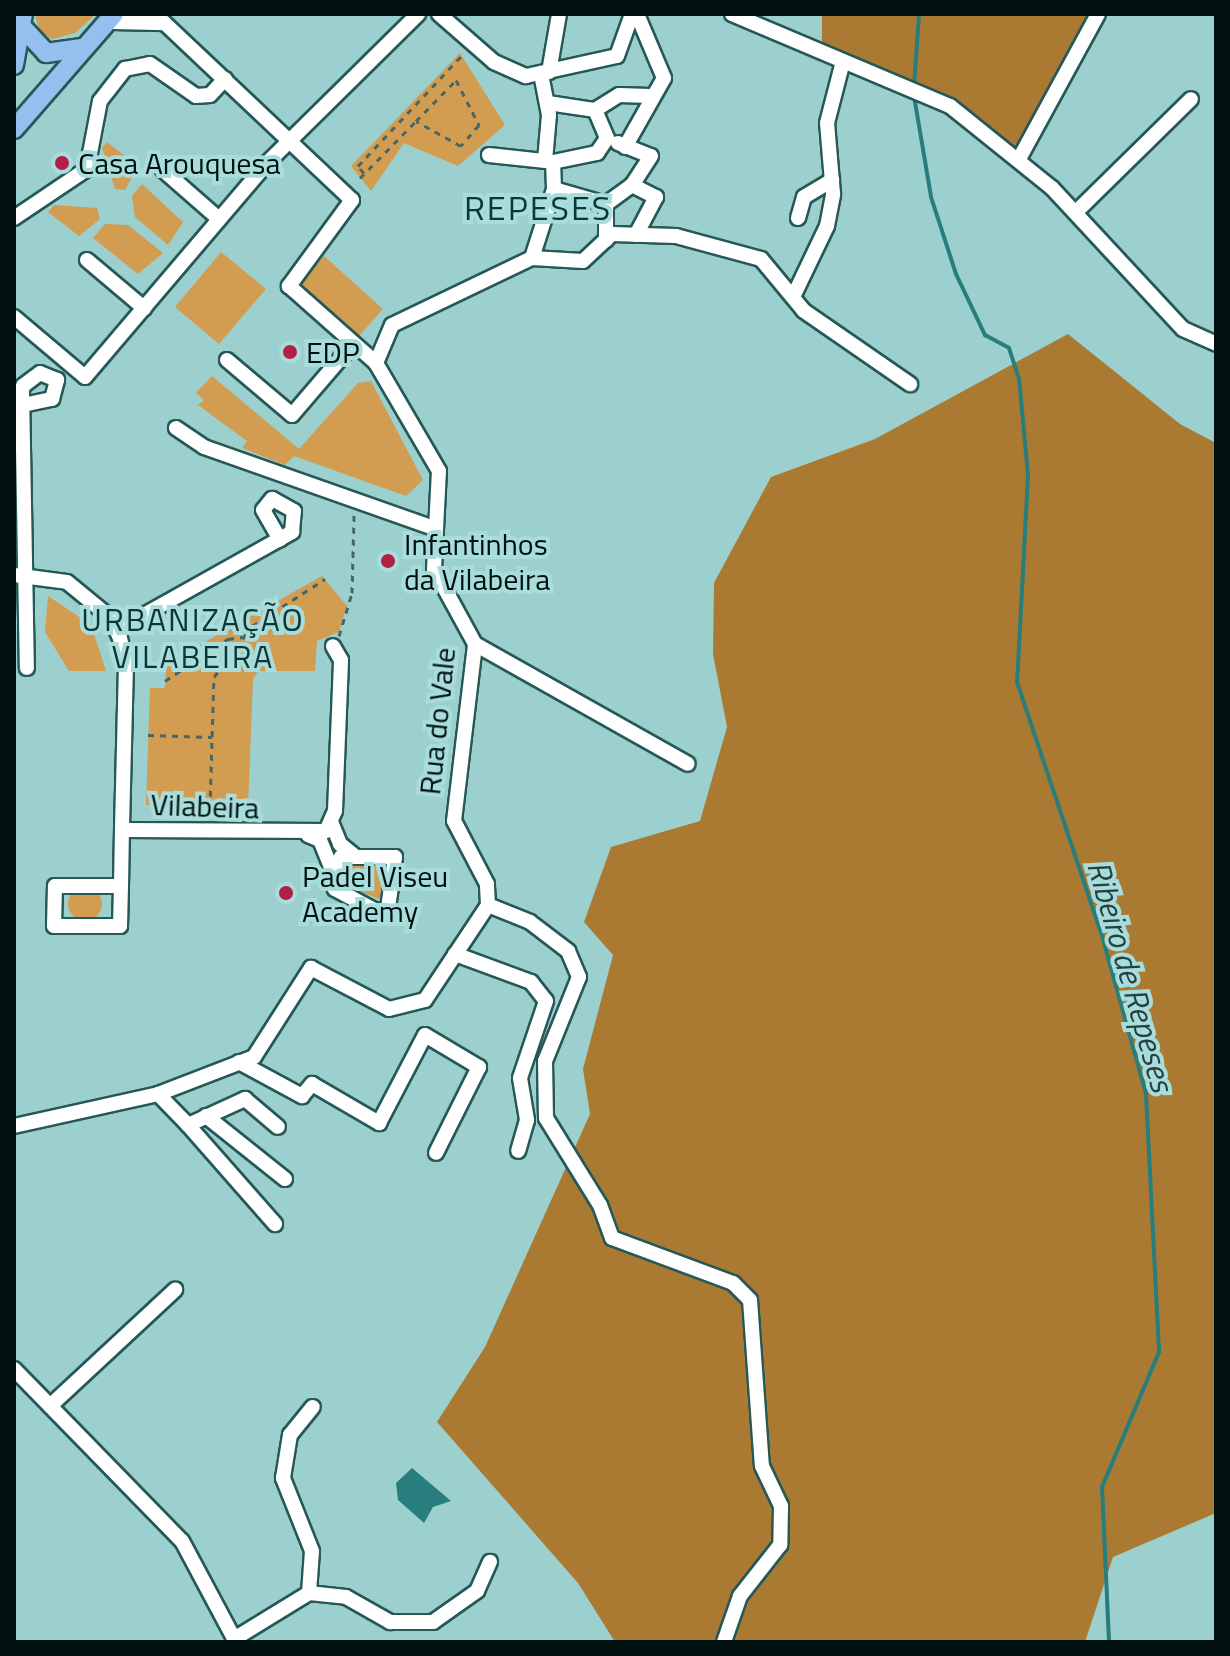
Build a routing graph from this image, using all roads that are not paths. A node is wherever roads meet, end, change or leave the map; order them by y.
1 (418, 14) edge
2 (439, 14) edge
3 (559, 14) edge
4 (635, 14) edge
5 (732, 14) edge
6 (1098, 14) edge
7 (111, 18) edge
8 (22, 19) edge
9 (158, 19) edge
10 (84, 47) junction
11 (14, 65) edge
12 (842, 65) junction
13 (545, 73) junction
14 (225, 79) junction
15 (650, 96) junction
16 (1191, 99) dead end
17 (548, 103) junction
18 (595, 110) junction
19 (14, 129) edge
20 (607, 138) junction
21 (294, 144) junction
22 (625, 147) junction
23 (489, 155) dead end
24 (1019, 159) junction
25 (549, 162) junction
26 (163, 170) dead end
27 (832, 180) junction
28 (632, 185) junction
29 (554, 189) junction
30 (606, 204) junction
31 (1076, 212) junction
32 (14, 218) edge
33 (798, 218) dead end
34 (219, 219) junction
35 (636, 235) junction
36 (606, 240) junction
37 (532, 258) junction
38 (87, 260) dead end
39 (793, 297) junction
40 (144, 308) junction
41 (14, 317) edge
42 (1216, 344) edge
43 (352, 345) junction
44 (227, 360) dead end
45 (376, 363) junction
46 (910, 384) dead end
47 (23, 405) dead end
48 (176, 428) dead end
49 (434, 528) junction
50 (280, 539) dead end
51 (20, 575) edge
52 (117, 630) junction
53 (475, 644) junction
54 (333, 646) road end
55 (27, 668) dead end
56 (688, 764) dead end
57 (332, 824) junction
58 (122, 830) junction
59 (308, 834) junction
60 (355, 856) junction
61 (336, 879) junction
62 (121, 886) junction
63 (488, 905) junction
64 (455, 954) junction
65 (239, 1062) junction
66 (158, 1094) junction
67 (206, 1116) junction
68 (188, 1125) junction
69 (14, 1126) edge
70 (278, 1127) dead end
71 (518, 1151) dead end
72 (436, 1153) dead end
73 (285, 1179) dead end
74 (275, 1224) dead end
75 (175, 1290) dead end
76 (14, 1369) edge
77 (50, 1406) junction
78 (313, 1407) dead end
79 (490, 1562) dead end
80 (309, 1593) junction
81 (235, 1640) edge
82 (724, 1642) edge

1 - 21 street
2 - 13 street
3 - 13 street
4 - 13 street
4 - 15 street
5 - 12 street
6 - 24 street
7 - 9 street
7 - 10 main road
8 - 10 main road
8 - 11 main road
9 - 14 street
10 - 19 main road
12 - 24 street
12 - 27 street
13 - 17 street
14 - 21 street
14 - 32 street
15 - 18 street
15 - 22 street
16 - 31 street
17 - 18 street
17 - 25 street
18 - 20 street
20 - 22 street
20 - 25 street
21 - 34 street
21 - 43 street
22 - 28 street
23 - 25 street
24 - 31 street
25 - 29 street
26 - 34 street
27 - 33 street
27 - 39 street
28 - 30 street
28 - 35 street
29 - 30 street
29 - 37 street
30 - 36 street
31 - 42 street
34 - 40 street
35 - 36 street
35 - 39 street
36 - 37 street
37 - 45 street
38 - 40 street
39 - 46 street
40 - 41 street
43 - 44 street
43 - 45 street
45 - 49 street, Rua do Vale
47 - 51 street
48 - 49 street
49 - 53 street, Rua do Vale
50 - 52 street
51 - 52 street
51 - 55 street
52 - 58 street, Vilabeira
53 - 56 street
53 - 63 street, Rua do Vale
54 - 57 street
57 - 59 street, Vilabeira
57 - 60 street
58 - 59 street, Vilabeira
58 - 62 street
59 - 61 street
60 - 61 street
60 - 61 street
62 - 62 street
63 - 64 street
63 - 82 street
64 - 65 street
64 - 71 street
65 - 66 street
65 - 72 street
66 - 68 street
66 - 69 street
67 - 68 street
67 - 70 street
67 - 73 street
68 - 74 street
75 - 77 street
76 - 77 street
77 - 81 street
78 - 80 street
79 - 80 street
80 - 81 street

